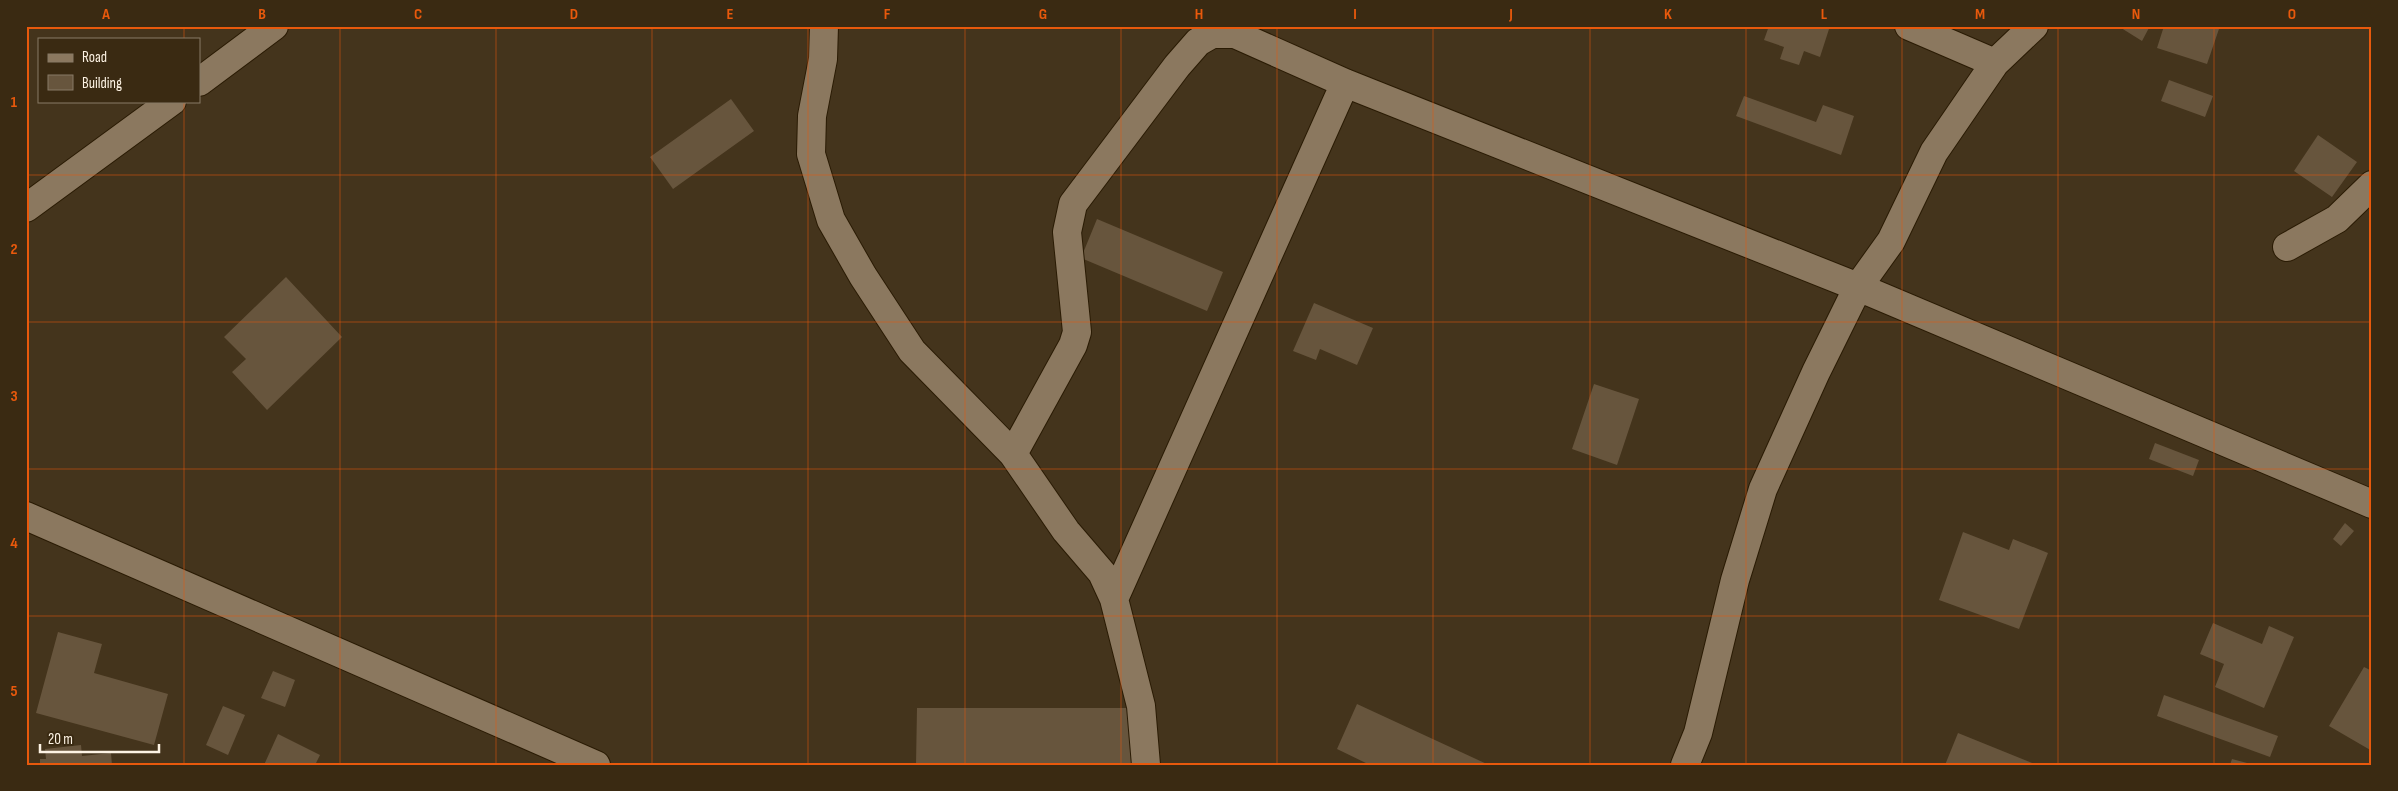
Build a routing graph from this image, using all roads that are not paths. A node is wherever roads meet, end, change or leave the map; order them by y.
1 (274, 26) edge
2 (824, 26) edge
3 (1909, 26) edge
4 (2034, 26) edge
5 (1995, 63) junction
6 (200, 81) edge
7 (1345, 83) junction
8 (171, 102) edge
9 (2372, 185) edge
10 (26, 208) edge
11 (2286, 247) dead end
12 (1858, 287) junction
13 (1013, 454) junction
14 (2372, 504) edge
15 (26, 516) edge
16 (1114, 599) junction
17 (596, 765) edge
18 (1146, 765) edge
19 (1685, 765) edge

1 - 6 street
2 - 13 street
3 - 5 street
4 - 5 street
5 - 12 street
7 - 12 street
7 - 13 street
7 - 16 street
8 - 10 street
9 - 11 street
12 - 14 street
12 - 19 street
13 - 16 street
15 - 17 street
16 - 18 street

